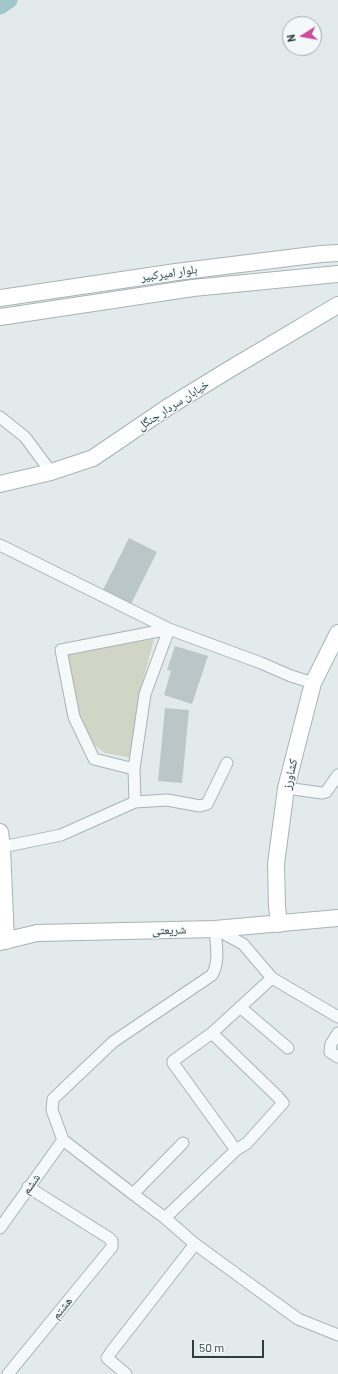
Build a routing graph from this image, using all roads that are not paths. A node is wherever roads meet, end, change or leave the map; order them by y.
1 (338, 253) edge
2 (338, 274) edge
3 (0, 298) edge
4 (338, 305) edge
5 (0, 317) edge
6 (0, 416) edge
7 (51, 472) junction
8 (0, 484) edge
9 (0, 545) edge
10 (169, 629) junction
11 (338, 633) edge
12 (313, 683) junction
13 (227, 763) dead end
14 (134, 768) junction
15 (338, 775) edge
16 (286, 788) junction
17 (135, 802) junction
18 (1, 839) edge
19 (338, 918) edge
20 (279, 924) junction
21 (215, 929) junction
22 (3, 942) edge
23 (272, 978) junction
24 (240, 1007) junction
25 (338, 1017) edge
26 (212, 1033) junction
27 (338, 1033) edge
28 (288, 1048) dead end
29 (338, 1057) edge
30 (63, 1140) junction
31 (183, 1143) dead end
32 (236, 1150) junction
33 (28, 1187) junction
34 (133, 1194) junction
35 (165, 1218) junction
36 (0, 1228) edge
37 (195, 1244) junction
38 (338, 1336) edge
39 (8, 1374) edge
40 (126, 1374) edge

1 - 3 main road, بلوار امیرکبیر
2 - 5 main road, بلوار امیرکبیر
4 - 7 main road, خیابان سردار جنگل
6 - 7 street
7 - 8 main road, خیابان سردار جنگل
9 - 10 street
10 - 12 street
10 - 14 street
10 - 14 street
11 - 12 main road, کشاورز
12 - 16 main road, کشاورز
13 - 17 street
14 - 17 street
15 - 16 street
16 - 20 main road, کشاورز
17 - 18 street
18 - 22 main road
19 - 20 main road, شریعتی
20 - 21 main road, شریعتی
21 - 22 main road, شریعتی
21 - 23 street
21 - 30 street
23 - 24 street
23 - 25 street
24 - 26 street
24 - 28 street
26 - 32 street
26 - 32 street
27 - 29 street
30 - 33 street, ششم
30 - 34 street
31 - 34 street
32 - 35 street
33 - 36 street, ششم
33 - 39 street, هشتم
34 - 35 street
35 - 37 street
37 - 38 street
37 - 40 street

